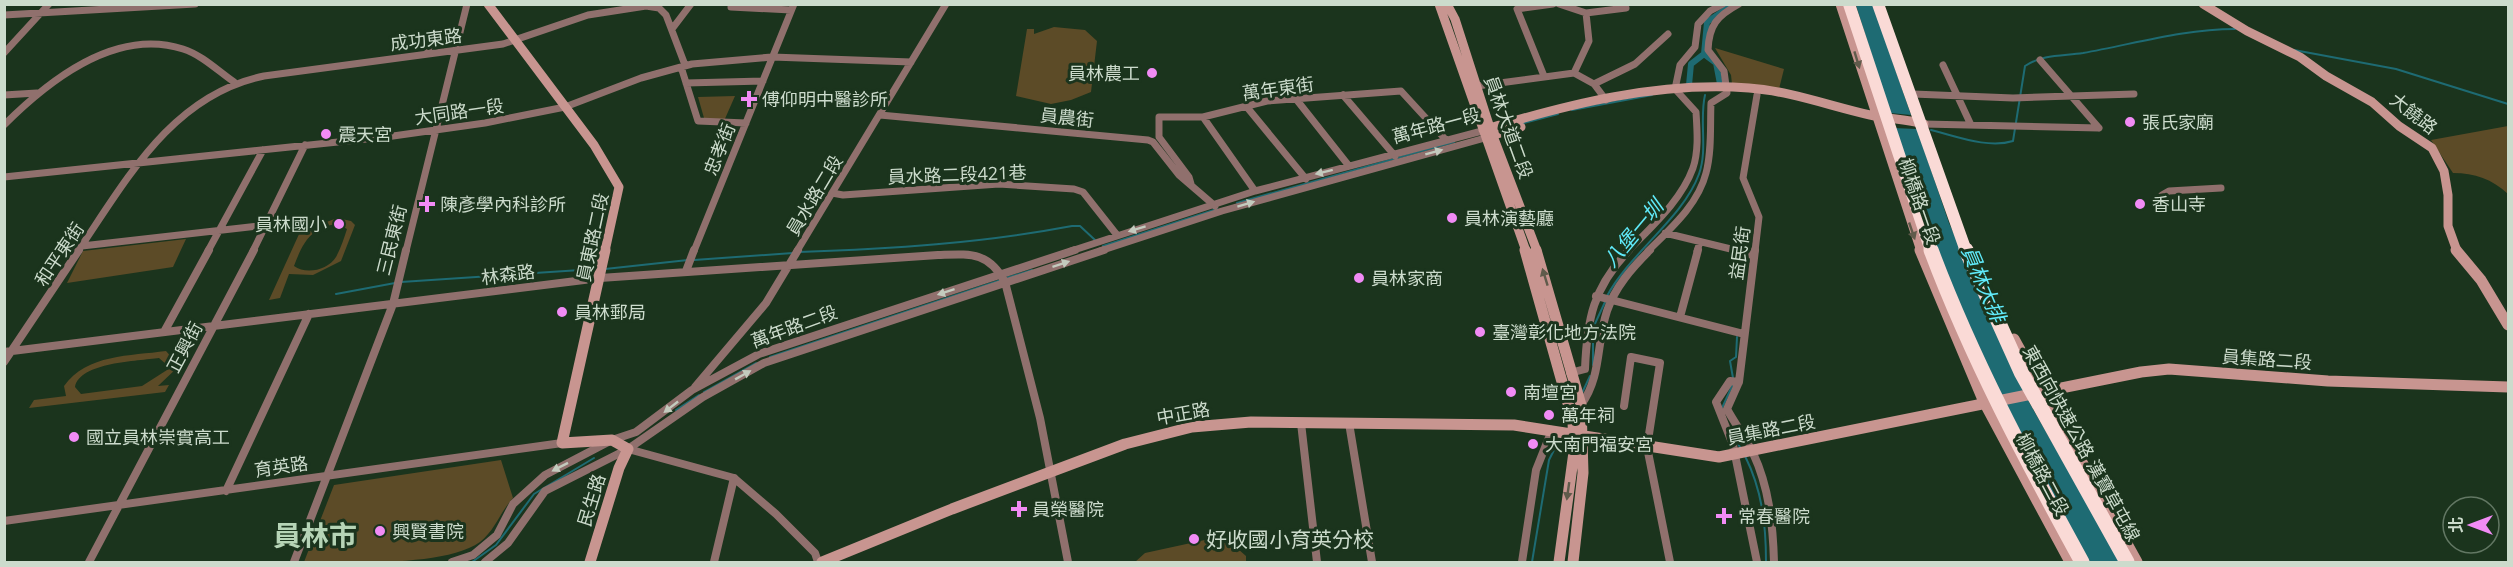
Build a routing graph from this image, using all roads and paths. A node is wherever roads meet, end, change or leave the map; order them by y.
1 (49, 4) edge
2 (195, 4) edge
3 (467, 4) edge
4 (488, 4) edge
5 (691, 4) edge
6 (946, 4) edge
7 (1439, 4) edge
8 (1447, 4) edge
9 (1553, 4) edge
10 (1559, 4) edge
11 (1723, 4) edge
12 (1739, 4) edge
13 (1840, 4) edge
14 (1849, 4) edge
15 (1880, 4) edge
16 (2203, 4) edge
17 (731, 7) dead end
18 (792, 7) edge
19 (1626, 8) dead end
20 (1586, 13) junction
21 (41, 14) junction
22 (4, 15) edge
23 (672, 29) junction
24 (1668, 34) dead end
25 (431, 40) dead end
26 (516, 41) junction
27 (454, 50) junction
28 (4, 53) edge
29 (427, 54) junction
30 (772, 57) junction
31 (2040, 60) dead end
32 (911, 62) junction
33 (684, 65) junction
34 (1942, 65) dead end
35 (1574, 73) junction
36 (1544, 76) junction
37 (234, 82) junction
38 (762, 83) junction
39 (1594, 84) junction
40 (687, 85) junction
41 (1476, 86) junction
42 (1724, 90) junction
43 (40, 91) junction
44 (1682, 91) junction
45 (1913, 94) junction
46 (2134, 94) dead end
47 (4, 95) edge
48 (1343, 95) junction
49 (1757, 95) junction
50 (1957, 96) junction
51 (2073, 97) junction
52 (1296, 99) junction
53 (1606, 100) junction
54 (1246, 106) junction
55 (565, 107) junction
56 (880, 115) junction
57 (1203, 117) junction
58 (1875, 119) junction
59 (746, 123) junction
60 (1918, 123) junction
61 (4, 125) edge
62 (1971, 125) junction
63 (435, 130) junction
64 (1487, 133) junction
65 (1446, 140) junction
66 (304, 145) junction
67 (264, 150) junction
68 (1393, 153) junction
69 (1400, 161) junction
70 (138, 163) junction
71 (1349, 166) junction
72 (4, 177) edge
73 (1304, 177) junction
74 (1191, 184) junction
75 (1310, 185) junction
76 (2221, 188) dead end
77 (1255, 191) junction
78 (832, 193) junction
79 (2162, 195) dead end
80 (1213, 205) junction
81 (1222, 212) junction
82 (267, 225) junction
83 (221, 230) junction
84 (1665, 233) junction
85 (1117, 235) junction
86 (1700, 242) junction
87 (82, 246) junction
88 (1753, 255) junction
89 (790, 264) junction
90 (686, 271) junction
91 (600, 278) junction
92 (1003, 278) junction
93 (1596, 296) junction
94 (1611, 300) junction
95 (393, 304) junction
96 (1551, 313) junction
97 (309, 315) junction
98 (1680, 317) junction
99 (2508, 325) edge
100 (212, 326) junction
101 (164, 332) junction
102 (1744, 334) junction
103 (8, 352) edge
104 (717, 361) junction
105 (4, 362) edge
106 (734, 368) junction
107 (1570, 373) junction
108 (1734, 381) junction
109 (2508, 387) edge
110 (692, 390) junction
111 (2041, 392) junction
112 (1984, 404) junction
113 (1581, 405) junction
114 (1624, 406) dead end
115 (1301, 423) junction
116 (1349, 423) junction
117 (1552, 430) junction
118 (1579, 434) junction
119 (612, 440) junction
120 (562, 443) junction
121 (1647, 447) junction
122 (628, 449) junction
123 (1752, 450) junction
124 (1734, 454) junction
125 (1051, 471) junction
126 (326, 477) junction
127 (734, 478) junction
128 (225, 491) junction
129 (118, 506) junction
130 (5, 522) edge
131 (89, 562) edge
132 (294, 562) edge
133 (452, 562) edge
134 (485, 562) edge
135 (590, 562) edge
136 (714, 562) edge
137 (820, 562) edge
138 (1068, 562) edge
139 (1317, 562) edge
140 (1372, 562) edge
141 (1521, 562) edge
142 (1559, 562) edge
143 (1573, 562) edge
144 (1670, 562) edge
145 (1757, 562) edge
146 (1774, 562) edge
147 (2070, 562) edge
148 (2082, 562) edge
149 (2127, 562) edge
150 (2137, 562) edge

1 - 21 street
2 - 21 street
3 - 27 street, 三民東街
4 - 26 street, 員東路二段
5 - 23 street
6 - 32 street, 員水路二段
7 - 64 street, 員林大道二段
8 - 41 street, 員林大道二段
9 - 36 street
10 - 20 street
11 - 44 street
12 - 42 street
13 -> 58 street, 柳橋路一段
14 - 148 highway, bridge
15 - 45 street, 柳橋路一段
15 - 149 highway, 東西向快速公路 漢寶草屯線, bridge
16 - 99 street, 大饒路
17 - 18 street
18 - 30 street, 忠孝街
19 - 20 street
20 - 35 street
21 - 22 street
21 - 28 street
23 - 26 street, 成功東路
23 - 33 street, 成功東路
24 - 39 street
25 - 29 street
26 - 27 street, 成功東路
26 - 55 street, 員東路二段
27 - 29 street, 成功東路
27 - 63 street, 三民東街
29 - 37 street, 成功東路
30 - 32 street, 大同路一段
30 - 33 street, 大同路一段
30 - 38 street, 忠孝街
31 - 51 street
32 - 56 street, 員水路二段
33 - 40 street, 成功東路
33 - 55 street, 大同路一段
34 - 50 street
35 - 36 street
35 - 39 street
36 - 41 street
37 - 43 street
37 - 70 street, 成功東路
38 - 40 street
38 - 59 street, 忠孝街
39 - 53 street
40 - 59 street, 成功東路
41 - 64 street, 員林大道二段
42 - 44 street, 萬年路一段
42 - 49 street, 萬年路一段
42 - 58 street, 萬年路一段
42 - 84 street
43 - 47 street
43 - 61 street
44 - 53 street, 萬年路一段
44 - 64 street, 萬年路一段
44 - 93 street
45 - 50 street
45 - 60 street, 柳橋路一段
46 - 51 street
48 - 52 street, 萬年東街
48 - 65 street, 萬年東街
48 - 68 street
49 - 58 street, 萬年路一段
49 - 88 street, 益民街
50 - 51 street
50 - 62 street
51 - 62 street
52 - 54 street, 萬年東街
52 - 71 street
53 - 64 street, 萬年路一段
54 - 57 street, 萬年東街
54 - 73 street
55 - 63 street, 大同路一段
55 - 91 street, 員東路二段
56 - 74 street, 員農街
56 - 78 street, 員水路二段
57 - 74 street, 萬年東街
57 - 77 street
58 - 60 street, 萬年路一段
58 -> 112 street, 柳橋路一段
59 - 90 street, 忠孝街
60 - 62 street
60 - 111 street, 柳橋路一段
63 - 66 street, 大同路一段
63 - 95 street, 三民東街
64 - 65 street, 萬年路一段
69 -> 64 street, 萬年路一段
64 - 96 street, 員林大道二段
65 - 68 street, 萬年路一段
66 - 67 street, 大同路一段
66 - 82 street, 正興街
67 - 70 street, 大同路一段
67 - 83 street
68 - 69 street
68 - 71 street, 萬年路一段
69 - 75 street, 萬年路一段
70 - 72 street, 大同路一段
70 - 87 street, 和平東街
71 -> 73 street, 萬年路一段
73 - 75 street
73 - 77 street, 萬年路一段
74 - 80 street, 員農街
81 -> 75 street, 萬年路一段
76 - 79 street
77 - 80 street, 萬年路一段
78 - 85 street, 員水路二段421巷
78 - 89 street, 員水路二段
80 - 81 street, 員農街
80 -> 85 street, 萬年路一段
92 -> 81 street, 萬年路一段
82 - 83 street
82 - 100 street, 正興街
83 - 87 street
83 - 101 street
84 - 86 street
84 - 94 street
85 - 92 street, 萬年路一段
86 - 88 street
86 - 98 street
87 - 103 street, 和平東街
88 - 102 street, 益民街
89 - 90 street, 林森路
89 - 92 street, 林森路
89 - 104 street, 員水路二段
90 - 91 street, 林森路
91 - 95 street, 林森路
91 - 120 street, 員東路二段
92 -> 106 street, 萬年路二段
122 -> 92 street, 萬年路二段
92 - 125 street
93 - 94 street
93 - 107 street
94 - 98 street
94 - 113 street
95 - 97 street, 林森路
95 - 126 street, 三民東街
96 - 107 street, 員林大道二段
96 - 118 street, 員林大道二段
97 - 100 street, 林森路
97 - 128 street
98 - 102 street
100 - 101 street, 林森路
100 - 129 street, 正興街
101 - 103 street, 林森路
102 - 108 street, 益民街
103 - 105 street, 和平東街
104 - 106 street
104 - 110 street, 員水路二段
106 - 110 street, 萬年路二段
107 - 113 street, 員林大道二段
108 - 123 street
108 - 124 street
109 - 111 street, 員集路二段
110 -> 119 street, 萬年路二段
111 - 112 street, 員集路二段
111 - 150 street, 柳橋路二段
112 - 123 street, 員集路二段
112 - 147 street, 柳橋路二段
113 - 118 street, 員林大道二段
114 - 121 street
115 - 116 street, 中正路
115 - 125 street, 中正路
115 - 139 street
116 - 117 street, 中正路
116 - 140 street
117 - 118 street, 中正路
117 - 141 street
118 - 121 street, 員集路二段
118 -> 142 street
118 - 143 street
119 - 120 street
119 - 122 street
119 -> 133 street, 萬年路二段
120 - 126 street, 育英路
121 - 124 street, 員集路二段
121 - 144 street
122 - 127 street
122 - 134 street, 萬年路二段
122 - 135 street, 民生路
123 - 124 street, 員集路二段
123 - 146 street
124 - 145 street
125 - 137 street, 中正路
125 - 138 street
126 - 128 street, 育英路
126 - 132 street, 三民東街
127 - 136 street
127 - 137 street
128 - 129 street, 育英路
129 - 130 street, 育英路
129 - 131 street, 正興街

